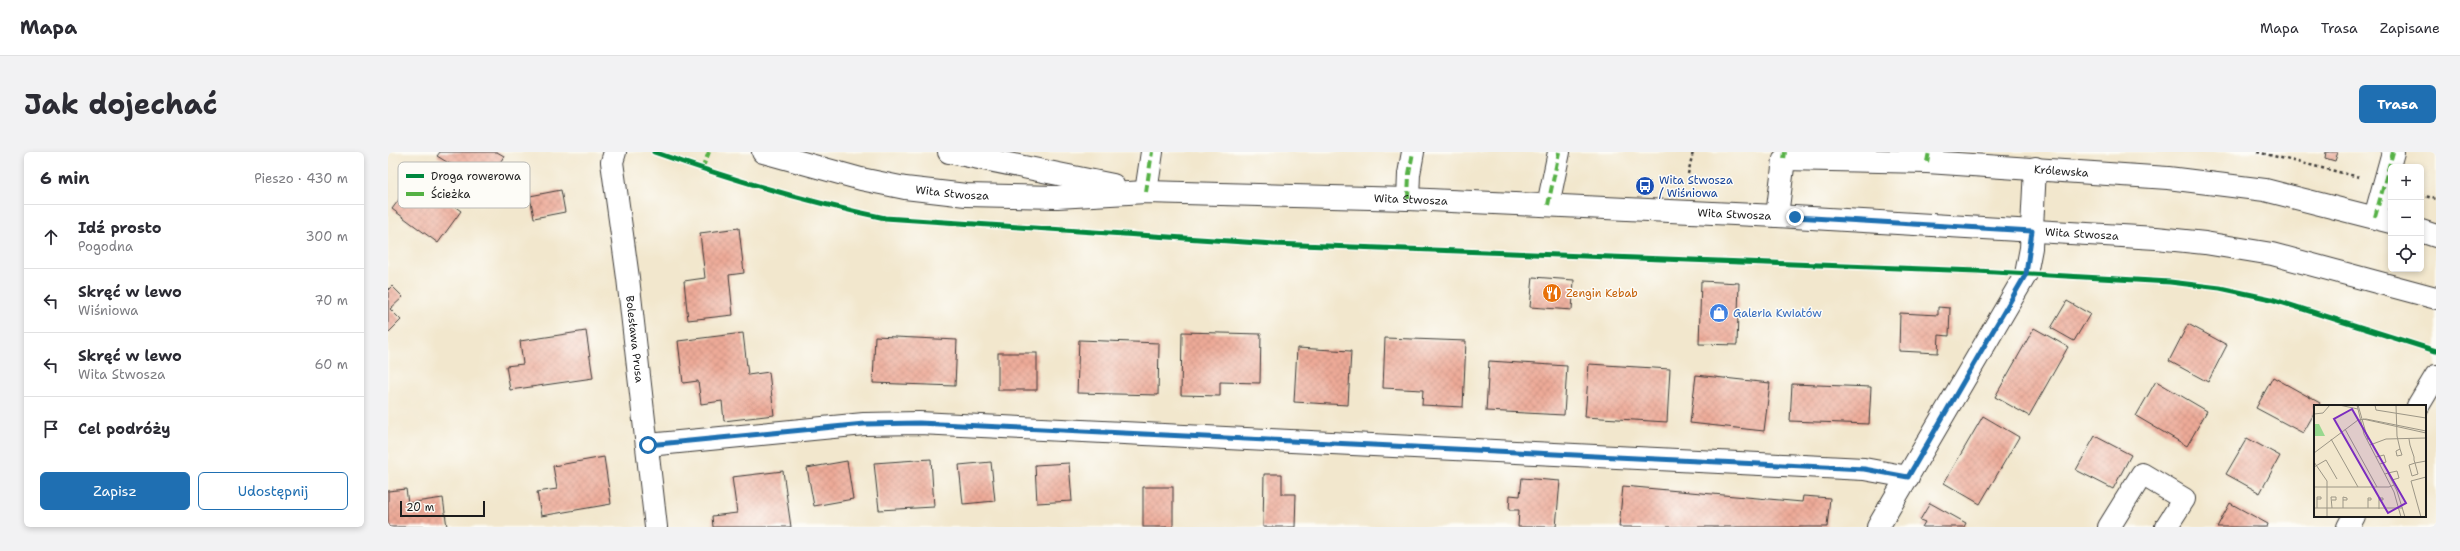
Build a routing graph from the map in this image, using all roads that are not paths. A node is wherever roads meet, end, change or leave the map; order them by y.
1 (615, 152) edge
2 (763, 152) edge
3 (948, 152) edge
4 (1152, 152) edge
5 (1413, 152) edge
6 (1559, 152) edge
7 (2392, 152) edge
8 (1785, 155) edge
9 (1928, 157) edge
10 (2035, 168) junction
11 (1146, 192) junction
12 (1408, 200) junction
13 (1548, 205) junction
14 (1777, 216) junction
15 (2383, 220) edge
16 (2032, 231) junction
17 (2424, 232) edge
18 (2436, 236) edge
19 (2436, 298) edge
20 (2436, 376) edge
21 (2419, 405) edge
22 (648, 445) junction
23 (1908, 477) junction
24 (2353, 517) edge
25 (656, 527) edge
26 (1878, 527) edge
27 (2109, 527) edge
28 (2166, 527) edge
29 (2348, 527) edge

1 - 22 street, Bolesława Prusa
2 - 11 street, Wita Stwosza
3 - 11 street, Wita Stwosza
4 - 11 street
5 - 12 street
6 - 13 street
7 - 15 street
8 - 9 street, Królewska
8 - 14 street, Królewska
9 - 10 street, Królewska
10 - 15 street, Królewska
10 - 16 street
11 - 12 street, Wita Stwosza
12 - 13 street, Wita Stwosza
13 - 14 street, Wita Stwosza
14 - 16 street, Wita Stwosza
16 - 19 street, Wita Stwosza
16 - 23 street
17 - 18 street
20 - 21 street
22 - 23 street
22 - 25 street, Bolesława Prusa
23 - 26 street
24 - 29 street
27 - 28 street

